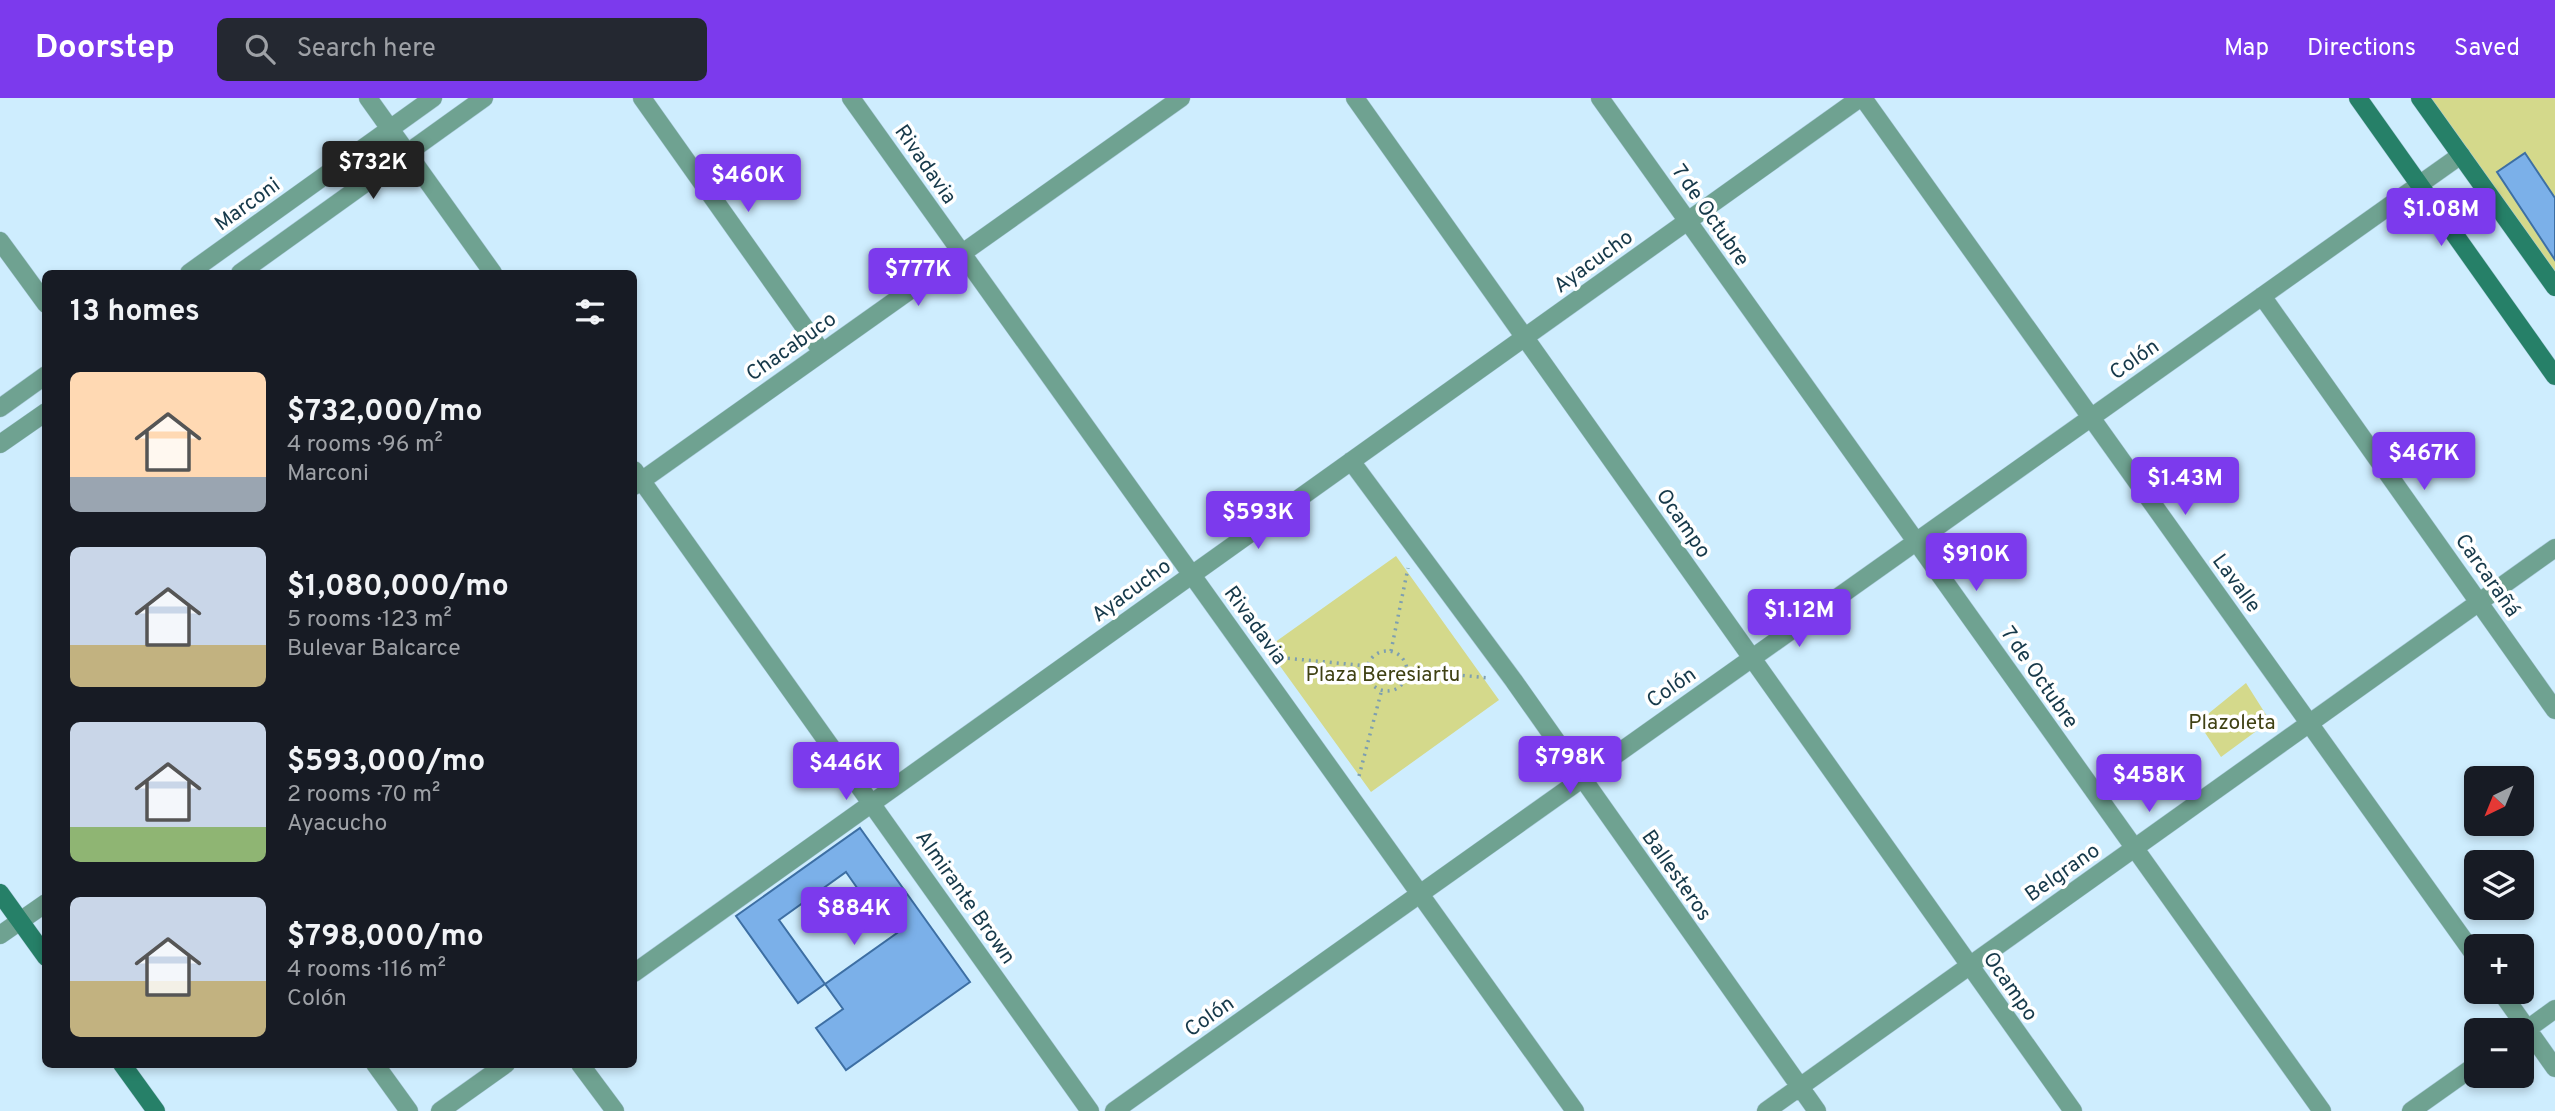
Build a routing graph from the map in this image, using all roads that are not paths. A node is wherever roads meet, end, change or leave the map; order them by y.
1 (368, 98) edge
2 (433, 98) edge
3 (484, 98) edge
4 (642, 98) edge
5 (851, 98) edge
6 (1181, 98) edge
7 (1355, 98) edge
8 (1600, 98) edge
9 (1862, 98) edge
10 (2358, 98) edge
11 (2420, 98) edge
12 (390, 129) junction
13 (407, 153) junction
14 (2461, 155) junction
15 (2419, 184) junction
16 (1688, 221) junction
17 (0, 242) edge
18 (962, 253) junction
19 (193, 270) edge
20 (244, 270) edge
21 (491, 270) edge
22 (2555, 287) edge
23 (2262, 296) junction
24 (42, 299) edge
25 (1525, 337) junction
26 (822, 352) junction
27 (2555, 376) edge
28 (42, 378) edge
29 (0, 408) edge
30 (42, 415) edge
31 (2091, 418) junction
32 (0, 444) edge
33 (1351, 461) junction
34 (637, 478) edge
35 (637, 480) edge
36 (1916, 542) junction
37 (2555, 548) edge
38 (1191, 575) junction
39 (2479, 602) junction
40 (1752, 658) junction
41 (2555, 710) edge
42 (2309, 723) junction
43 (1581, 779) junction
44 (871, 804) junction
45 (2134, 848) junction
46 (0, 893) edge
47 (1420, 894) junction
48 (42, 905) edge
49 (20, 921) junction
50 (0, 935) edge
51 (2464, 940) edge
52 (42, 951) edge
53 (1970, 966) junction
54 (637, 971) edge
55 (2555, 1009) edge
56 (2534, 1024) edge
57 (2534, 1043) edge
58 (125, 1068) edge
59 (378, 1068) edge
60 (500, 1068) edge
61 (583, 1068) edge
62 (2555, 1068) edge
63 (2464, 1073) edge
64 (1800, 1087) junction
65 (156, 1111) edge
66 (408, 1111) edge
67 (440, 1111) edge
68 (615, 1111) edge
69 (1090, 1111) edge
70 (1114, 1111) edge
71 (1575, 1111) edge
72 (1766, 1111) edge
73 (1817, 1111) edge
74 (2073, 1111) edge
75 (2322, 1111) edge
76 (2410, 1111) edge

1 - 12 street
2 - 12 street, Marconi
3 - 13 street
4 - 26 street
5 - 18 street, Rivadavia
6 - 18 street, Chacabuco
7 - 25 street, Ocampo
8 - 16 street, 7 de Octubre
9 - 16 street, Ayacucho
9 - 31 street, Lavalle
10 - 15 main road
11 - 14 main road
12 - 13 street
12 - 19 street, Marconi
13 - 20 street
13 - 21 street
14 - 15 street, Colón
14 - 22 main road
15 - 23 street, Colón
15 - 27 main road
16 - 25 street, Ayacucho
16 - 36 street, 7 de Octubre
17 - 24 street
18 - 26 street, Chacabuco
18 - 38 street, Rivadavia
23 - 31 street, Colón
23 - 39 street, Carcarañá
25 - 33 street, Ayacucho
25 - 40 street, Ocampo
26 - 34 street, Chacabuco
28 - 29 street
30 - 32 street
31 - 36 street, Colón
31 - 42 street, Lavalle
33 - 38 street, Ayacucho
33 - 43 street, Ballesteros
35 - 44 street, Almirante Brown
36 - 40 street, Colón
36 - 45 street, 7 de Octubre
37 - 39 street, Belgrano
38 - 44 street, Ayacucho
38 - 47 street, Rivadavia
39 - 41 street, Carcarañá
39 - 42 street, Belgrano
40 - 43 street, Colón
40 - 53 street, Ocampo
42 - 45 street, Belgrano
42 - 51 street, Lavalle
43 - 47 street, Colón
43 - 64 street, Ballesteros
44 - 54 street, Ayacucho
44 - 69 street, Almirante Brown
45 - 53 street, Belgrano
45 - 75 street, 7 de Octubre
46 - 49 main road
47 - 70 street, Colón
47 - 71 street, Rivadavia
48 - 49 street
49 - 50 street
49 - 52 main road
53 - 64 street, Belgrano
53 - 74 street, Ocampo
55 - 56 street
57 - 62 street
58 - 65 main road
59 - 66 street
60 - 67 street
61 - 68 street
63 - 76 street
64 - 72 street, Belgrano
64 - 73 street, Ballesteros

